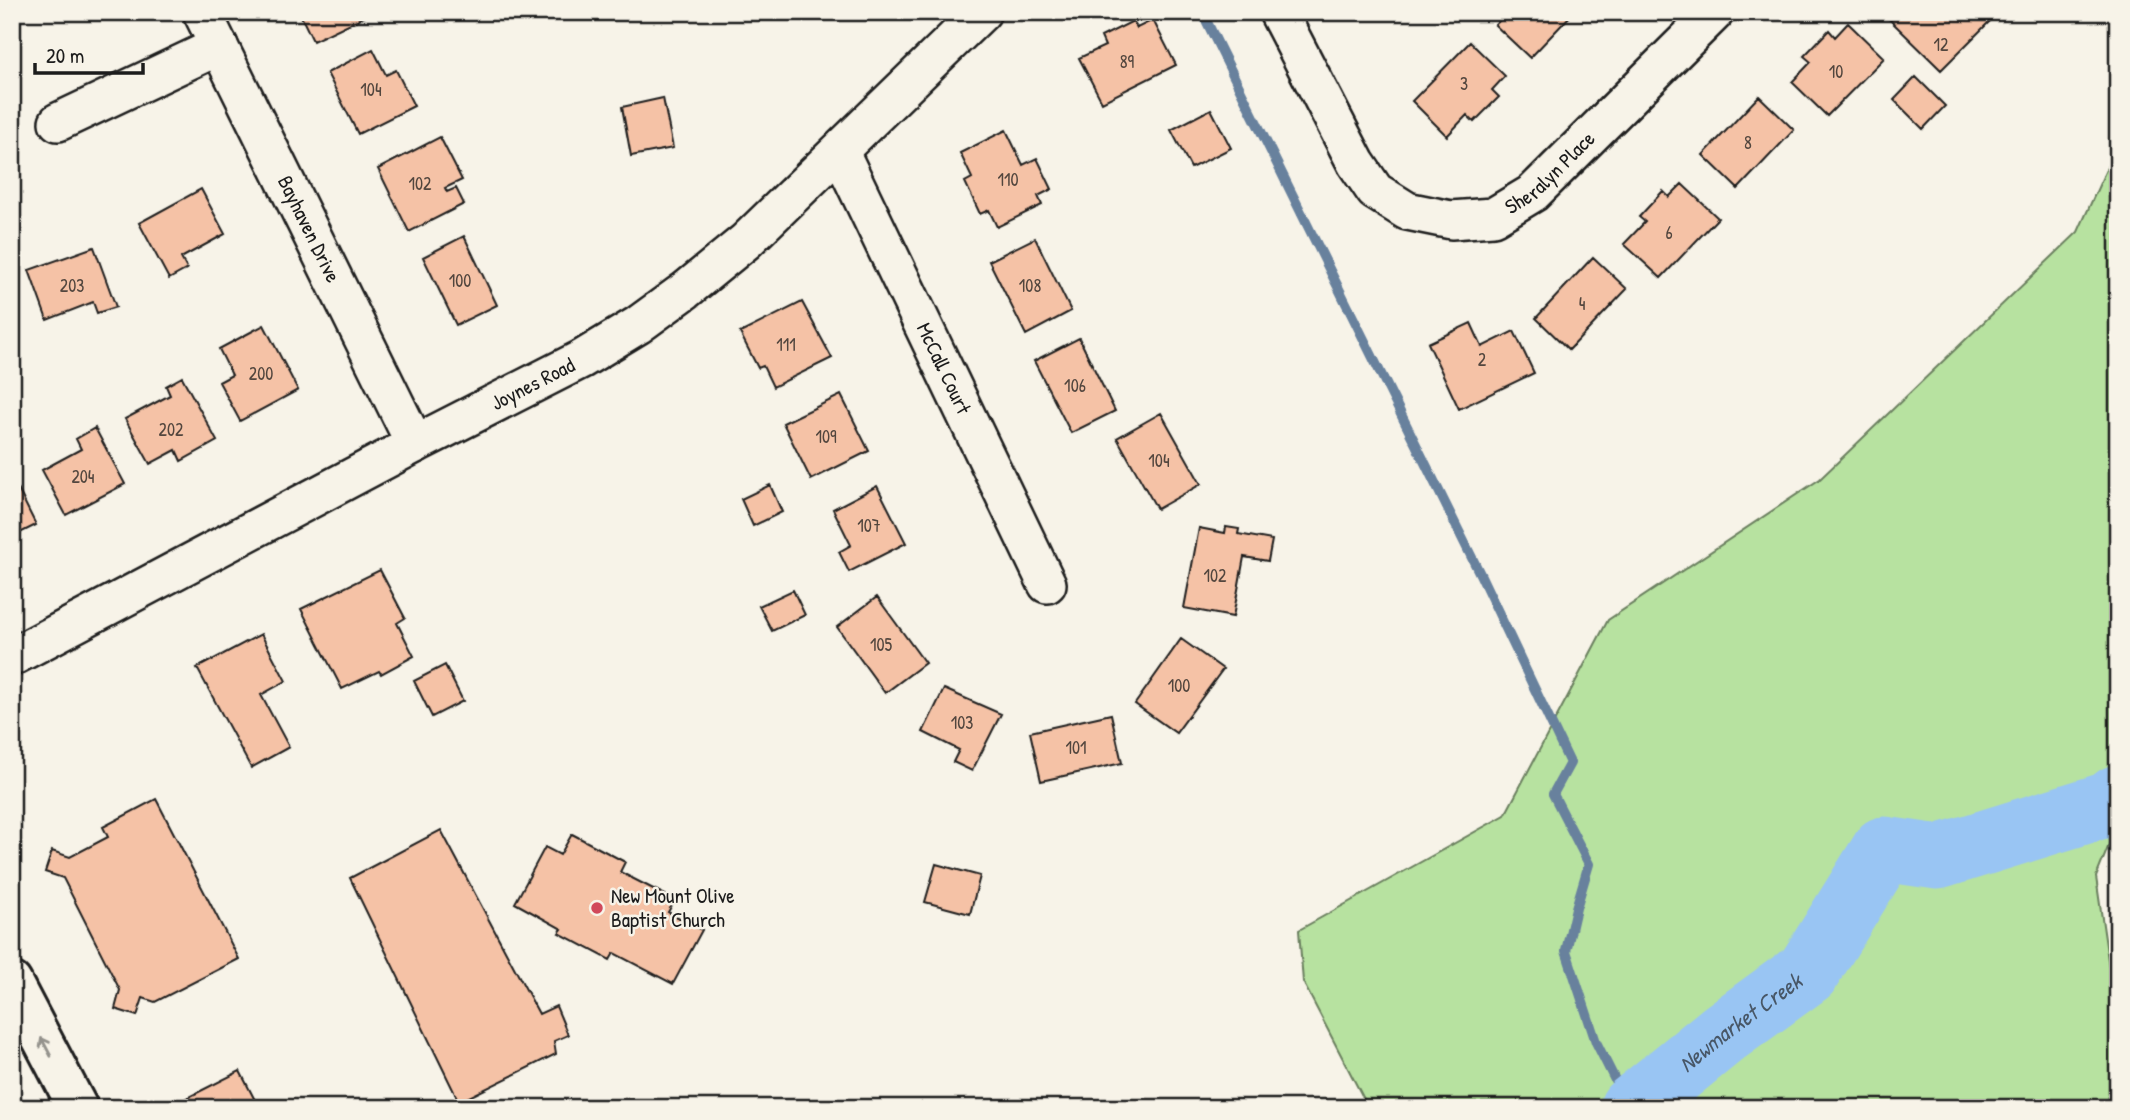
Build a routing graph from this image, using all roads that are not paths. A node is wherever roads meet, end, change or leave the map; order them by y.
1 (202, 12) edge
2 (982, 12) edge
3 (1278, 12) edge
4 (1715, 12) edge
5 (219, 46) junction
6 (58, 122) dead end
7 (840, 152) junction
8 (415, 444) junction
9 (1047, 584) dead end
10 (12, 657) edge
11 (12, 982) edge
12 (78, 1108) edge

1 - 5 street, Bayhaven Drive
2 - 7 street, Joynes Road
3 - 4 street, Sheralyn Place
5 - 6 street
5 - 8 street, Bayhaven Drive
7 - 8 street, Joynes Road
7 - 9 street, McCall Court
8 - 10 street, Joynes Road
12 -> 11 main road

